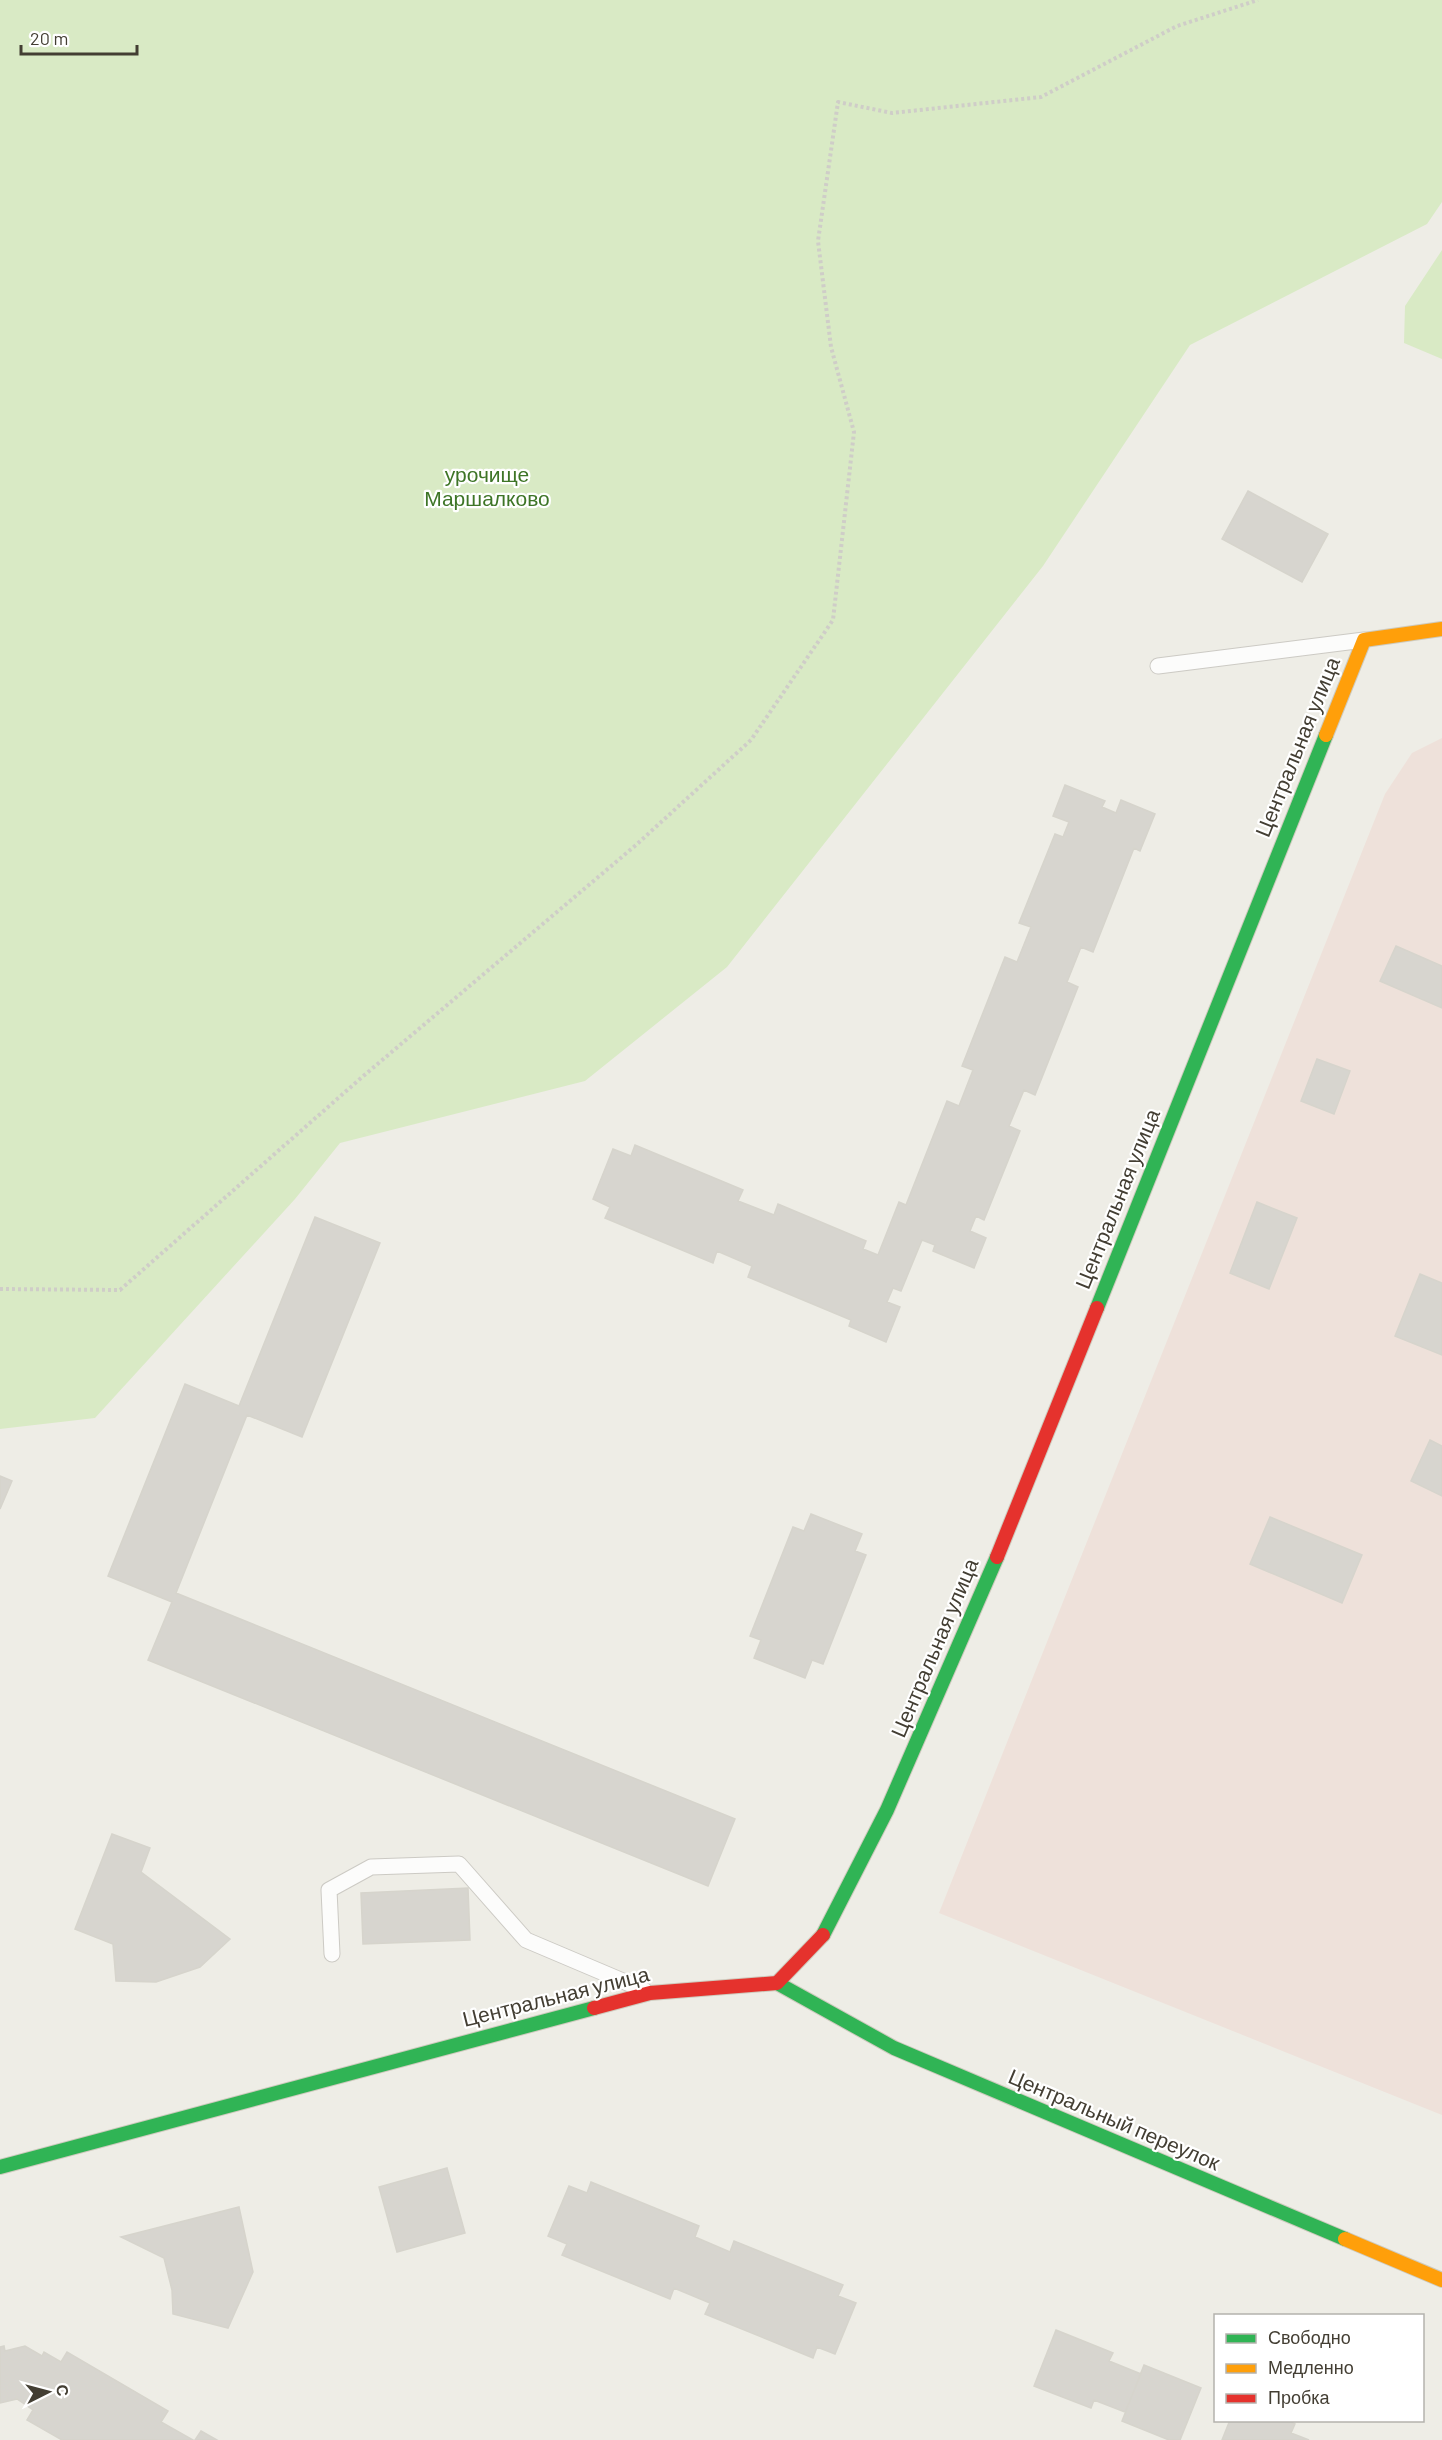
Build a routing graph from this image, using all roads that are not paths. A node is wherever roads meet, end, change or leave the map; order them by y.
1 (1442, 629) edge
2 (1364, 640) junction
3 (1158, 666) dead end
4 (332, 1954) dead end
5 (777, 1983) junction
6 (650, 1993) junction
7 (0, 2167) edge
8 (1442, 2280) edge

1 - 2 street, Центральная улица
2 - 3 lane
2 - 5 street, Центральная улица
4 - 6 lane
5 - 6 street, Центральная улица
5 - 8 street, Центральный переулок
6 - 7 street, Центральная улица

